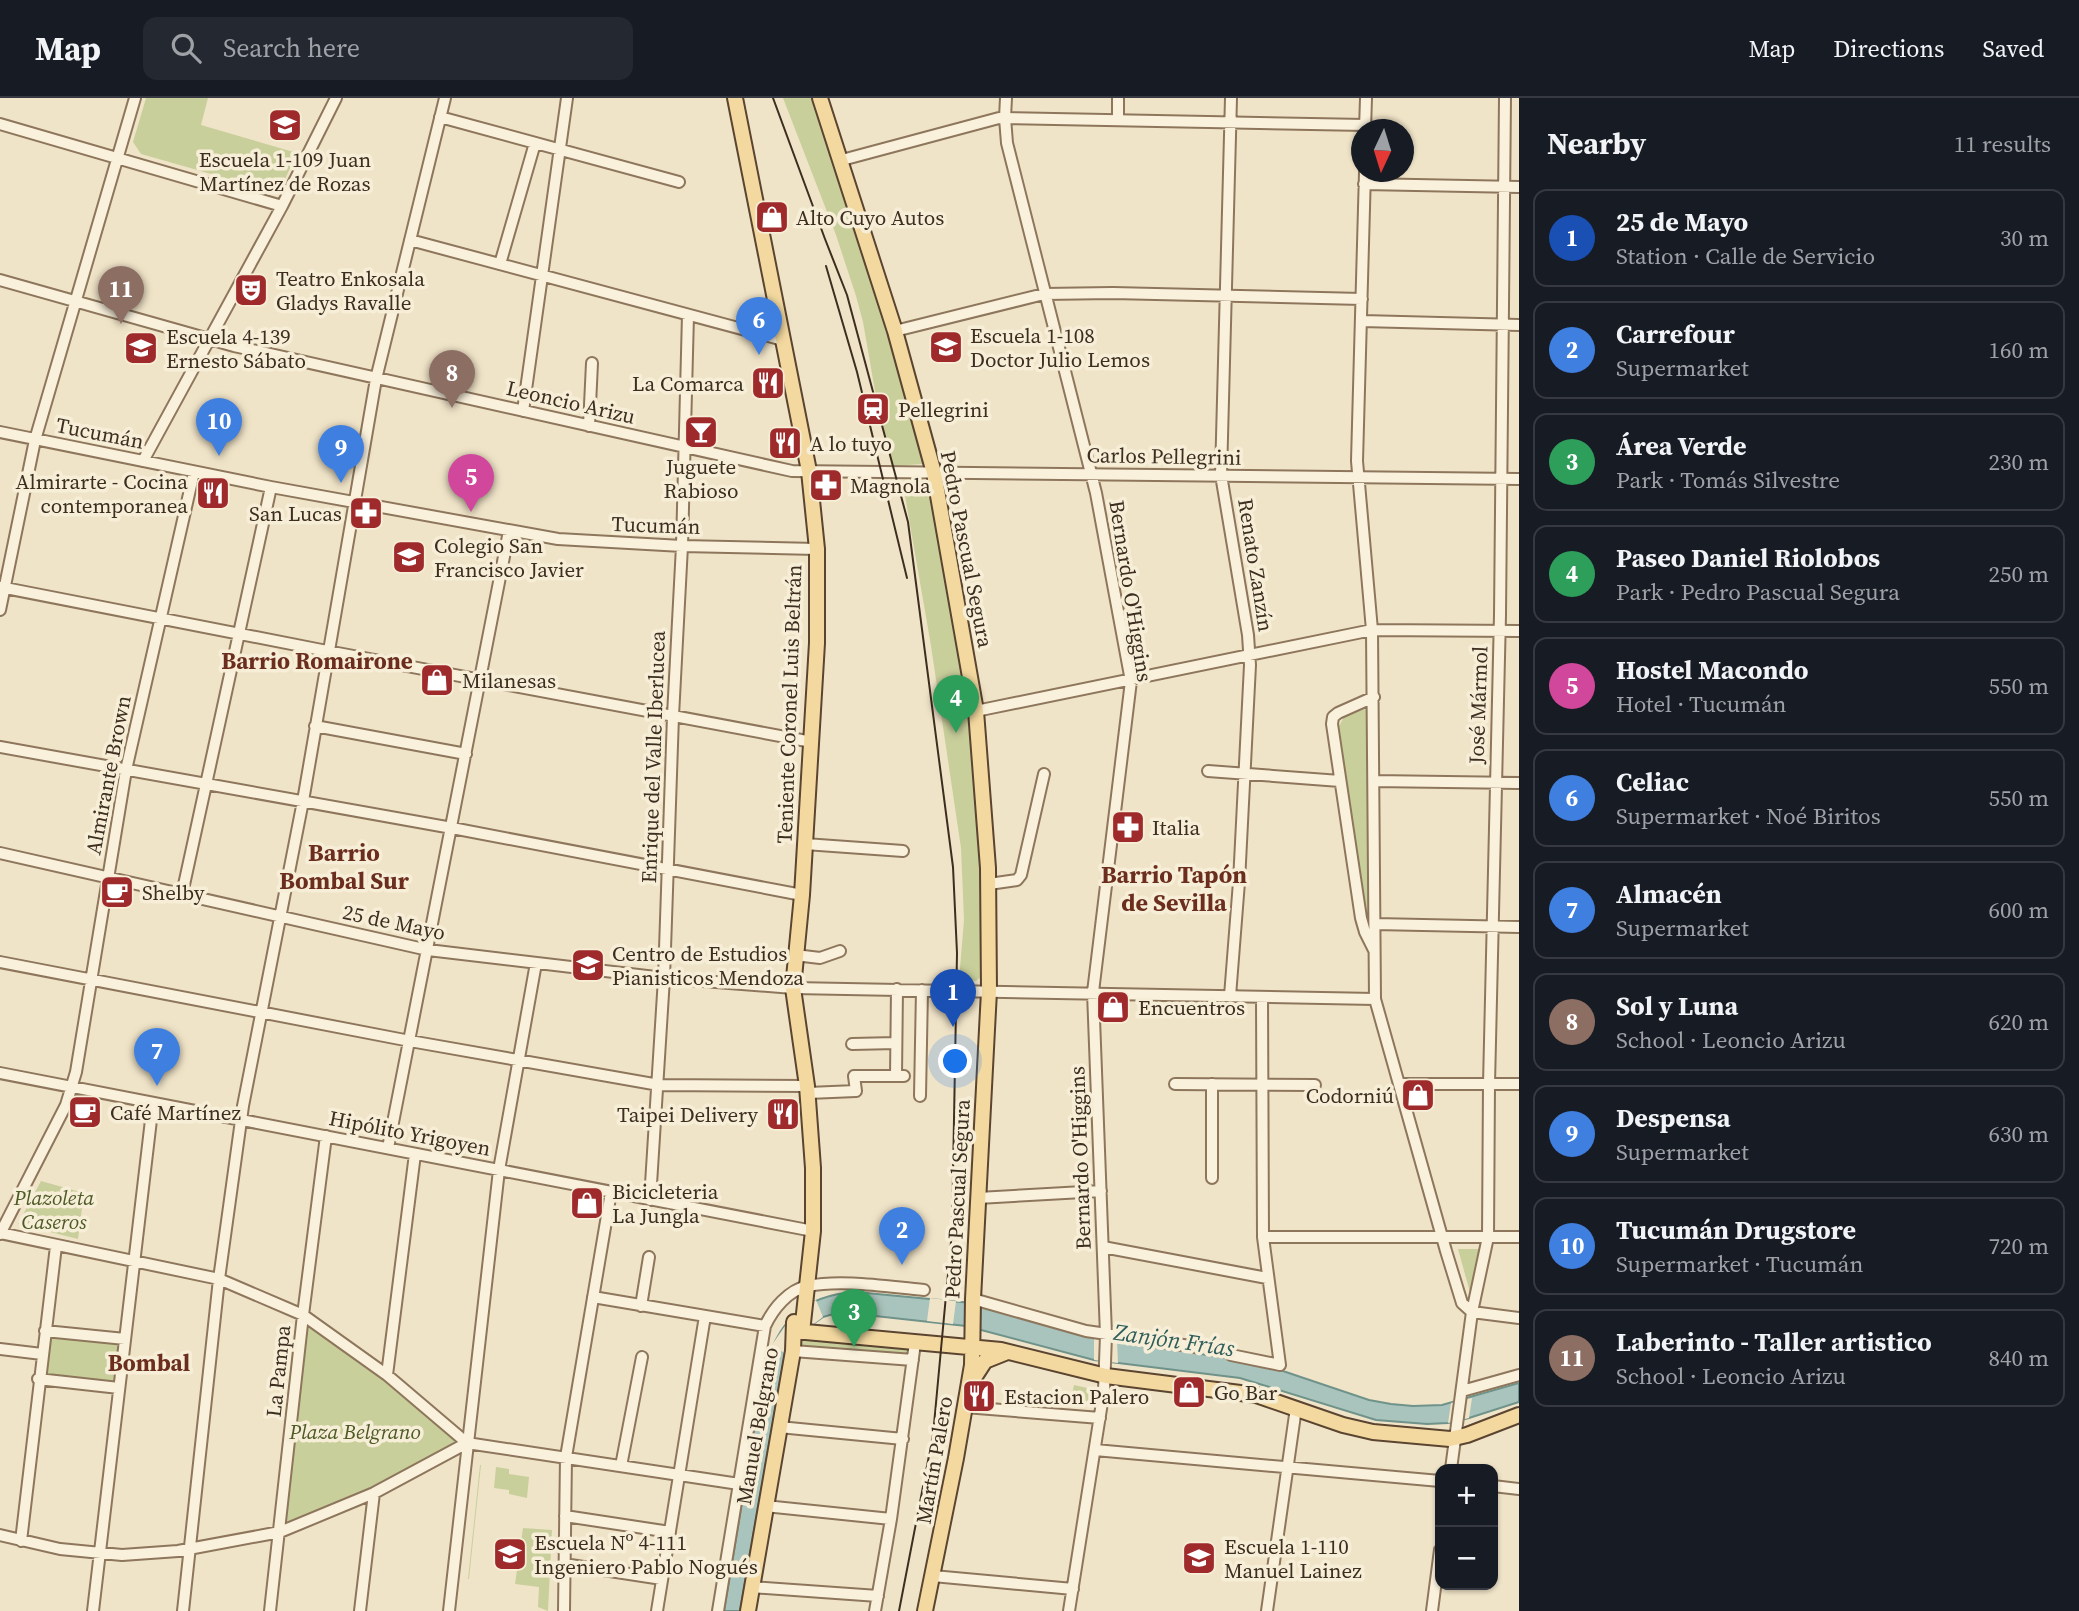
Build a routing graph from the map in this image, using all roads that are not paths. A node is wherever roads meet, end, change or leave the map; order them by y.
1 (135, 98) edge
2 (336, 98) edge
3 (445, 98) edge
4 (567, 98) edge
5 (735, 98) edge
6 (820, 98) edge
7 (1006, 98) edge
8 (1118, 98) edge
9 (1231, 98) edge
10 (1366, 98) edge
11 (1506, 98) edge
12 (440, 117) junction
13 (1004, 118) junction
14 (1365, 119) edge
15 (1118, 120) junction
16 (1230, 122) junction
17 (0, 124) edge
18 (1351, 126) edge
19 (535, 143) junction
20 (560, 150) junction
21 (117, 159) junction
22 (842, 160) junction
23 (679, 182) dead end
24 (1364, 184) joint
25 (1504, 187) junction
26 (1519, 187) edge
27 (282, 206) junction
28 (410, 240) junction
29 (500, 264) junction
30 (541, 275) junction
31 (0, 281) edge
32 (1044, 294) junction
33 (1226, 295) junction
34 (1362, 299) junction
35 (75, 303) junction
36 (688, 315) junction
37 (1362, 321) junction
38 (1503, 325) junction
39 (1519, 325) edge
40 (895, 331) junction
41 (210, 340) junction
42 (783, 340) junction
43 (592, 363) dead end
44 (376, 379) junction
45 (523, 411) junction
46 (589, 425) junction
47 (0, 432) edge
48 (35, 440) junction
49 (684, 447) junction
50 (144, 461) junction
51 (810, 471) junction
52 (194, 472) junction
53 (934, 473) junction
54 (1091, 474) junction
55 (1222, 475) junction
56 (1358, 478) junction
57 (1501, 479) junction
58 (1519, 479) edge
59 (271, 487) junction
60 (353, 502) junction
61 (509, 531) junction
62 (682, 546) junction
63 (817, 549) junction
64 (2, 587) edge
65 (0, 610) edge
66 (160, 619) junction
67 (1372, 630) junction
68 (1499, 630) junction
69 (1519, 631) edge
70 (239, 634) junction
71 (327, 652) junction
72 (1250, 656) junction
73 (480, 680) junction
74 (1130, 681) junction
75 (1374, 697) junction
76 (976, 711) junction
77 (673, 716) junction
78 (315, 726) junction
79 (812, 742) junction
80 (0, 747) edge
81 (466, 754) junction
82 (126, 770) junction
83 (1209, 771) dead end
84 (1044, 774) dead end
85 (1245, 774) junction
86 (1340, 781) junction
87 (1374, 781) junction
88 (1495, 782) junction
89 (1519, 783) edge
90 (206, 784) junction
91 (303, 801) junction
92 (452, 828) junction
93 (805, 845) junction
94 (903, 851) dead end
95 (0, 853) edge
96 (668, 869) junction
97 (108, 878) junction
98 (989, 884) junction
99 (182, 894) junction
100 (802, 895) junction
101 (280, 917) junction
102 (1375, 924) junction
103 (1493, 927) junction
104 (1519, 927) edge
105 (428, 950) junction
106 (840, 951) dead end
107 (1375, 952) junction
108 (795, 955) junction
109 (0, 962) edge
110 (536, 963) junction
111 (664, 978) junction
112 (91, 981) junction
113 (793, 988) junction
114 (897, 989) junction
115 (922, 990) junction
116 (989, 991) junction
117 (1093, 992) junction
118 (1230, 996) junction
119 (1262, 997) junction
120 (1375, 999) junction
121 (261, 1013) junction
122 (410, 1041) junction
123 (896, 1043) junction
124 (852, 1044) dead end
125 (519, 1060) junction
126 (0, 1073) edge
127 (1175, 1084) dead end
128 (1212, 1084) junction
129 (1264, 1084) junction
130 (1399, 1084) junction
131 (1489, 1084) junction
132 (1519, 1084) edge
133 (659, 1085) junction
134 (1315, 1085) dead end
135 (72, 1087) junction
136 (808, 1090) junction
137 (920, 1096) dead end
138 (153, 1103) junction
139 (241, 1120) junction
140 (326, 1136) junction
141 (388, 1148) junction
142 (415, 1154) junction
143 (499, 1170) junction
144 (1212, 1178) dead end
145 (1101, 1191) junction
146 (611, 1192) junction
147 (978, 1198) junction
148 (650, 1200) junction
149 (808, 1230) junction
150 (0, 1233) edge
151 (1263, 1237) junction
152 (1442, 1237) junction
153 (1488, 1237) junction
154 (1519, 1237) edge
155 (56, 1246) junction
156 (1103, 1247) junction
157 (649, 1257) dead end
158 (134, 1261) junction
159 (1267, 1278) junction
160 (219, 1279) junction
161 (803, 1288) junction
162 (924, 1290) dead end
163 (593, 1297) junction
164 (641, 1306) junction
165 (973, 1311) junction
166 (1472, 1312) junction
167 (303, 1315) junction
168 (705, 1316) junction
169 (1519, 1318) edge
170 (765, 1326) junction
171 (800, 1327) junction
172 (45, 1331) junction
173 (125, 1339) junction
174 (915, 1342) junction
175 (974, 1347) junction
176 (1197, 1347) dead end
177 (0, 1349) edge
178 (793, 1351) junction
179 (1011, 1352) junction
180 (1106, 1353) junction
181 (42, 1354) junction
182 (1231, 1355) dead end
183 (642, 1357) dead end
184 (913, 1360) junction
185 (387, 1375) junction
186 (1519, 1375) edge
187 (38, 1379) junction
188 (119, 1388) junction
189 (968, 1388) junction
190 (1461, 1406) junction
191 (965, 1407) junction
192 (1296, 1408) junction
193 (1519, 1415) edge
194 (1100, 1419) junction
195 (779, 1427) junction
196 (1455, 1438) junction
197 (903, 1439) junction
198 (467, 1443) junction
199 (1095, 1450) junction
200 (566, 1457) junction
201 (1452, 1464) edge
202 (621, 1466) junction
203 (1288, 1468) junction
204 (679, 1475) junction
205 (1435, 1482) edge
206 (739, 1484) junction
207 (1498, 1487) edge
208 (1519, 1489) edge
209 (374, 1493) junction
210 (765, 1506) junction
211 (565, 1516) junction
212 (891, 1519) junction
213 (280, 1532) junction
214 (670, 1532) junction
215 (0, 1535) edge
216 (21, 1541) junction
217 (190, 1549) junction
218 (99, 1554) junction
219 (564, 1564) junction
220 (933, 1576) junction
221 (662, 1579) junction
222 (751, 1587) junction
223 (1435, 1588) edge
224 (1073, 1589) junction
225 (878, 1596) junction
226 (93, 1611) edge
227 (183, 1611) edge
228 (270, 1611) edge
229 (360, 1611) edge
230 (449, 1611) edge
231 (564, 1611) edge
232 (657, 1611) edge
233 (718, 1611) edge
234 (748, 1611) edge
235 (875, 1611) edge
236 (925, 1611) edge
237 (1069, 1611) edge
238 (1267, 1611) edge
239 (1432, 1611) edge

1 - 21 street
2 - 27 street
3 - 12 street
4 - 20 street
5 - 42 main road, Teniente Coronel Luis Beltrán
6 - 22 main road, Pedro Pascual Segura
7 - 13 street, Bernardo O'Higgins
8 - 15 street
9 - 16 street, Renato Zanzín
10 - 14 street
11 - 25 street, José Mármol
12 - 19 street
12 - 28 street
13 - 15 street
13 - 22 street
13 - 32 street, Bernardo O'Higgins
15 - 16 street
16 - 18 street
16 - 33 street, Renato Zanzín
17 - 21 street
19 - 20 street
19 - 29 street
20 - 23 street
20 - 30 street
21 - 27 street
21 - 35 street
22 - 40 main road, Pedro Pascual Segura
24 - 25 street
24 - 34 street
25 - 26 street
25 - 38 street, José Mármol
27 - 41 street
28 - 29 street
28 - 44 street
29 - 30 street
30 - 36 street
30 - 45 street
31 - 35 street, Leoncio Arizu
32 - 33 street
32 - 40 street
32 - 54 street, Bernardo O'Higgins
33 - 34 street
33 - 55 street, Renato Zanzín
34 - 37 street
35 - 41 street, Leoncio Arizu
35 - 48 street
36 - 42 street
36 - 49 street, Enrique del Valle Iberlucea
37 - 38 street
37 - 56 street
38 - 39 street
38 - 57 street, José Mármol
40 - 53 main road, Pedro Pascual Segura
41 - 44 street, Leoncio Arizu
41 - 50 street
42 - 51 main road, Teniente Coronel Luis Beltrán
43 - 46 street
44 - 45 street, Leoncio Arizu
44 - 60 street
45 - 46 street, Leoncio Arizu
46 - 49 street, Leoncio Arizu
47 - 48 street, Tucumán
48 - 50 street, Tucumán
48 - 64 street
49 - 51 street, Leoncio Arizu
49 - 62 street, Enrique del Valle Iberlucea
50 - 52 street, Tucumán
51 - 53 street, Carlos Pellegrini
51 - 63 main road, Teniente Coronel Luis Beltrán
52 - 59 street, Tucumán
52 - 66 street, Almirante Brown
53 - 54 street, Carlos Pellegrini
53 - 76 main road, Pedro Pascual Segura
54 - 55 street, Carlos Pellegrini
54 - 74 street, Bernardo O'Higgins
55 - 56 street, Carlos Pellegrini
55 - 72 street, Renato Zanzín
56 - 57 street, Carlos Pellegrini
56 - 67 street
57 - 58 street, Carlos Pellegrini
57 - 68 street, José Mármol
59 - 60 street, Tucumán
59 - 70 street
60 - 61 street, Tucumán
60 - 71 street
61 - 62 street, Tucumán
61 - 73 street
62 - 63 street, Tucumán
62 - 77 street, Enrique del Valle Iberlucea
63 - 79 main road, Teniente Coronel Luis Beltrán
64 - 65 street
64 - 66 street
66 - 70 street
66 - 82 street, Almirante Brown
67 - 68 street
67 - 72 street
67 - 75 street
68 - 69 street
68 - 88 street, José Mármol
70 - 71 street
70 - 90 street
71 - 73 street
71 - 78 street
72 - 74 street
72 - 85 street, Renato Zanzín
73 - 77 street
73 - 81 street
74 - 76 street
74 - 117 street, Bernardo O'Higgins
75 - 86 street
75 - 87 street
76 - 98 main road, Pedro Pascual Segura
77 - 79 street
77 - 96 street, Enrique del Valle Iberlucea
78 - 81 street
78 - 91 street
79 - 93 main road, Teniente Coronel Luis Beltrán
80 - 82 street
81 - 92 street
82 - 90 street
82 - 97 street, Almirante Brown
83 - 85 street
84 - 98 street
85 - 86 street
85 - 118 street, Renato Zanzín
86 - 107 street
87 - 88 street
87 - 102 street
88 - 89 street
88 - 103 street, José Mármol
90 - 91 street
90 - 99 street
91 - 92 street
91 - 101 street
92 - 96 street
92 - 105 street
93 - 94 street
93 - 100 main road, Teniente Coronel Luis Beltrán
95 - 97 street, 25 de Mayo
96 - 100 street
96 - 111 street, Enrique del Valle Iberlucea
97 - 99 street, 25 de Mayo
97 - 112 street, Almirante Brown
98 - 116 main road, Pedro Pascual Segura
99 - 101 street, 25 de Mayo
100 - 108 main road, Teniente Coronel Luis Beltrán
101 - 105 street, 25 de Mayo
101 - 121 street
102 - 103 street
102 - 107 street
103 - 104 street
103 - 131 street, José Mármol
105 - 110 street, 25 de Mayo
105 - 122 street
106 - 108 street
107 - 120 street
108 - 113 main road, Teniente Coronel Luis Beltrán
109 - 112 street
110 - 111 street, 25 de Mayo
110 - 125 street
111 - 113 street, 25 de Mayo
111 - 133 street, Enrique del Valle Iberlucea
112 - 121 street
112 - 135 street, Almirante Brown
113 - 114 street, 25 de Mayo
113 - 136 main road, Teniente Coronel Luis Beltrán
114 - 115 street, 25 de Mayo
114 - 123 street
115 - 116 street, 25 de Mayo
115 - 137 street
116 - 117 street, 25 de Mayo
116 - 147 main road, Pedro Pascual Segura
117 - 118 street, 25 de Mayo
117 - 145 street, Bernardo O'Higgins
118 - 119 street, 25 de Mayo
119 - 120 street, 25 de Mayo
119 - 129 street
120 - 130 street
121 - 122 street
121 - 139 street
122 - 125 street
122 - 141 street
123 - 124 street
123 - 136 street
125 - 133 street
125 - 143 street
126 - 135 street, Hipólito Yrigoyen
127 - 128 street
128 - 129 street
128 - 144 street
129 - 134 street
129 - 151 street
130 - 131 street
130 - 152 street
131 - 132 street
131 - 153 street, José Mármol
133 - 136 street
133 - 148 street, Enrique del Valle Iberlucea
135 - 138 street, Hipólito Yrigoyen
135 - 150 street, Almirante Brown
136 - 149 main road, Teniente Coronel Luis Beltrán
138 - 139 street, Hipólito Yrigoyen
138 - 158 street
139 - 140 street, Hipólito Yrigoyen
139 - 160 street
140 - 141 street, Hipólito Yrigoyen
140 - 167 street, La Pampa
141 - 142 street, Hipólito Yrigoyen
142 - 143 street, Hipólito Yrigoyen
142 - 185 street
143 - 146 street, Hipólito Yrigoyen
143 - 198 street
145 - 147 street
145 - 156 street, Bernardo O'Higgins
146 - 148 street, Hipólito Yrigoyen
146 - 163 street
147 - 165 main road, Pedro Pascual Segura
148 - 149 street, Hipólito Yrigoyen
149 - 161 main road, Teniente Coronel Luis Beltrán
150 - 155 street
151 - 152 street
151 - 159 street
152 - 153 street
152 - 166 street
153 - 154 street
153 - 166 street, José Mármol
155 - 158 street
155 - 172 street
156 - 159 street
156 - 180 street, Bernardo O'Higgins
157 - 164 street
158 - 160 street
158 - 173 street
159 - 182 street
160 - 167 street
160 - 217 street
161 - 162 street
161 - 170 street, Manuel Belgrano
161 - 171 main road, Manuel Belgrano
163 - 164 street
163 - 200 street
164 - 168 street
165 - 175 main road, Martín Palero
165 - 180 street
166 - 169 street
166 - 190 street, José Mármol
167 - 185 street
167 - 213 street, La Pampa
168 - 170 street
168 - 204 street
170 - 206 street
171 - 174 main road
171 - 178 main road, Manuel Belgrano
172 - 173 street
172 - 181 street
173 - 188 street
174 - 175 main road
174 - 184 street, Martín Palero
175 - 179 main road
175 - 189 main road, Martín Palero
176 - 180 street
177 - 181 street
178 - 184 street
178 - 195 main road, Manuel Belgrano
179 - 180 main road
179 - 189 main road
180 - 192 main road
180 - 194 street, Bernardo O'Higgins
181 - 187 street
183 - 202 street
184 - 197 street, Martín Palero
185 - 198 street
186 - 190 street
187 - 188 street
187 - 216 street
188 - 218 street
189 - 191 main road, Martín Palero
190 - 196 street, José Mármol
191 - 194 street
191 - 220 main road, Martín Palero
192 - 196 main road
192 - 203 street
193 - 196 main road
194 - 199 street, Bernardo O'Higgins
195 - 197 street
195 - 210 main road, Manuel Belgrano
196 - 201 street, José Mármol
197 - 212 street, Martín Palero
198 - 200 street
198 - 209 street
198 - 230 street
199 - 203 street
199 - 224 street, Bernardo O'Higgins
200 - 202 street
200 - 211 street
202 - 204 street
203 - 205 street
203 - 238 street
204 - 206 street
204 - 214 street
206 - 233 street
207 - 208 street
209 - 213 street
209 - 229 street
210 - 212 street
210 - 222 main road, Manuel Belgrano
211 - 214 street
211 - 219 street
212 - 225 street, Martín Palero
213 - 217 street
213 - 228 street, La Pampa
214 - 221 street
215 - 216 street
216 - 218 street
217 - 218 street
217 - 227 street
218 - 226 street
219 - 221 street
219 - 231 street
220 - 224 street
220 - 236 main road, Martín Palero
221 - 232 street
222 - 225 street
222 - 234 main road, Manuel Belgrano
223 - 239 street
224 - 237 street, Bernardo O'Higgins
225 - 235 street, Martín Palero

